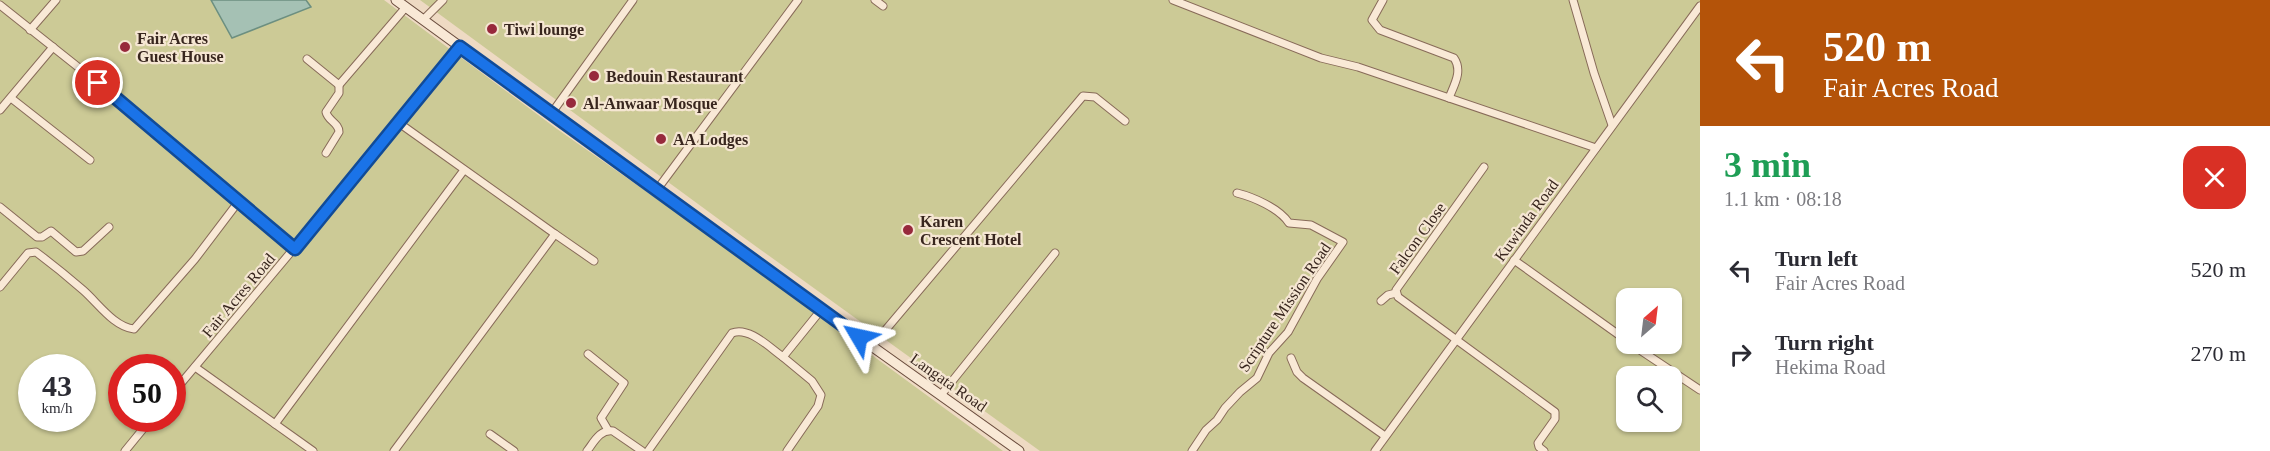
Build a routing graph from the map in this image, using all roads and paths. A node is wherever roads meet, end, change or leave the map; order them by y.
1 (56, 0) edge
2 (396, 0) edge
3 (443, 0) edge
4 (633, 0) edge
5 (798, 0) edge
6 (875, 0) edge
7 (1173, 0) edge
8 (1383, 0) edge
9 (1573, 0) edge
10 (0, 5) edge
11 (883, 6) dead end
12 (1700, 6) edge
13 (406, 8) junction
14 (423, 20) junction
15 (30, 30) junction
16 (52, 47) junction
17 (460, 47) junction
18 (307, 59) dead end
19 (339, 85) junction
20 (11, 98) junction
21 (1449, 98) junction
22 (0, 110) edge
23 (551, 114) junction
24 (1125, 121) dead end
25 (399, 123) junction
26 (1612, 124) junction
27 (1596, 148) junction
28 (326, 153) dead end
29 (90, 160) dead end
30 (1484, 167) dead end
31 (465, 170) junction
32 (656, 190) junction
33 (1237, 193) dead end
34 (239, 201) junction
35 (0, 207) edge
36 (109, 227) dead end
37 (555, 234) junction
38 (295, 249) junction
39 (1055, 253) dead end
40 (1514, 260) junction
41 (594, 261) dead end
42 (0, 287) edge
43 (1396, 293) junction
44 (1381, 301) dead end
45 (820, 309) junction
46 (1616, 333) edge
47 (1455, 339) junction
48 (872, 346) junction
49 (588, 354) dead end
50 (1646, 354) edge
51 (783, 357) junction
52 (1291, 358) dead end
53 (195, 367) junction
54 (186, 378) edge
55 (1700, 390) edge
56 (941, 394) junction
57 (275, 424) junction
58 (608, 430) junction
59 (141, 432) edge
60 (490, 434) dead end
61 (1385, 436) junction
62 (1379, 450) edge
63 (125, 451) edge
64 (313, 451) edge
65 (394, 451) edge
66 (513, 451) edge
67 (587, 451) edge
68 (642, 451) edge
69 (648, 451) edge
70 (786, 451) edge
71 (1019, 451) edge
72 (1192, 451) edge
73 (1544, 451) edge

1 - 15 street
2 - 13 main road, Langata Road
3 - 14 street
4 - 23 street
5 - 32 street
6 - 11 street
7 - 21 street
8 - 21 street
9 - 26 street
10 - 15 street
12 - 26 street, Kuwinda Road
13 - 14 main road, Langata Road
13 - 19 street
14 - 17 main road, Langata Road
15 - 16 street
16 - 20 street
16 - 34 street
17 - 23 main road, Langata Road
17 - 25 street, Fair Acres Road
18 - 19 street
19 - 28 street
20 - 22 street
20 - 29 street
21 - 27 street
23 - 32 main road, Langata Road
24 - 48 street
25 - 31 street
25 - 38 street, Fair Acres Road
26 - 27 street, Kuwinda Road
27 - 40 street, Kuwinda Road
30 - 43 street, Falcon Close
31 - 37 street
31 - 57 street
32 - 45 main road, Langata Road
33 - 72 street, Scripture Mission Road
34 - 38 street
34 - 42 street
35 - 36 street
37 - 41 street
37 - 65 street
38 - 53 street, Fair Acres Road
39 - 56 street
40 - 46 street
40 - 47 street, Kuwinda Road
43 - 44 street
43 - 47 street, Falcon Close
45 - 48 main road, Langata Road
45 - 51 street
47 - 61 street, Kuwinda Road
47 - 73 street, Falcon Close
48 - 56 main road, Langata Road
49 - 58 street
50 - 55 street
51 - 69 street
51 - 70 street
52 - 61 street
53 - 54 street, Fair Acres Road
53 - 57 street
56 - 71 main road, Langata Road
57 - 64 street
58 - 67 street
58 - 68 street
59 - 63 street
60 - 66 street
61 - 62 street, Kuwinda Road

